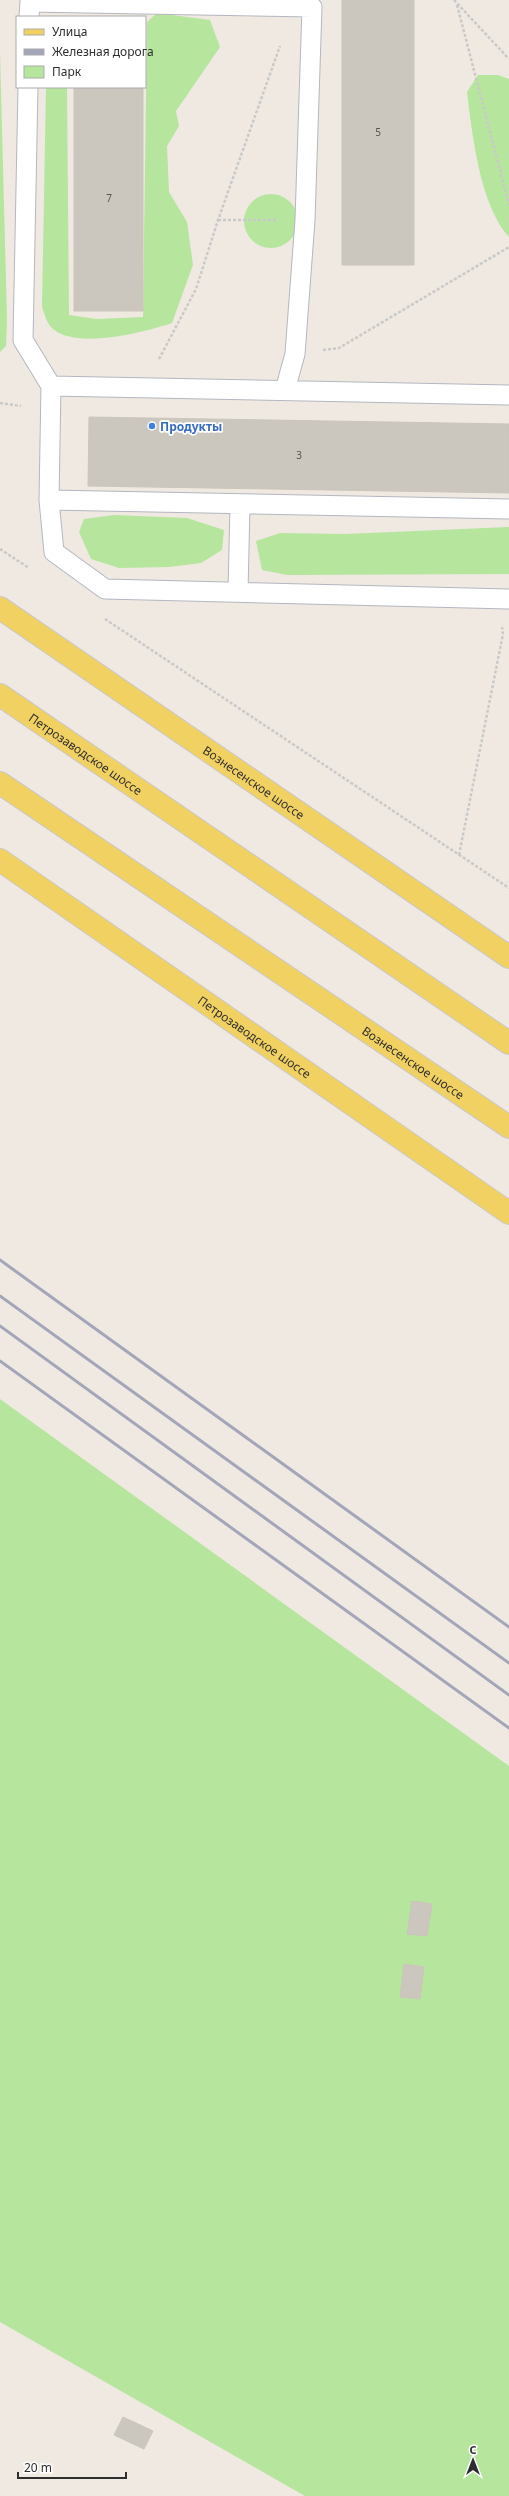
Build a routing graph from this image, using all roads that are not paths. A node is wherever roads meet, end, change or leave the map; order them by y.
1 (30, 6) edge
2 (28, 88) edge
3 (51, 386) junction
4 (285, 390) junction
5 (509, 395) edge
6 (49, 500) junction
7 (240, 505) junction
8 (509, 509) edge
9 (238, 592) junction
10 (504, 599) edge
11 (0, 608) edge
12 (0, 695) edge
13 (0, 783) edge
14 (0, 860) edge
15 (509, 957) edge
16 (509, 1043) edge
17 (509, 1126) edge
18 (509, 1213) edge

1 - 4 lane
2 - 3 lane
3 - 4 lane
3 - 6 lane
4 - 5 lane
6 - 7 lane
6 - 9 lane
7 - 8 lane
7 - 9 lane
9 - 10 lane
11 - 15 main road, Вознесенское шоссе
12 - 16 main road, Петрозаводское шоссе
13 - 17 main road, Вознесенское шоссе
14 - 18 main road, Петрозаводское шоссе

